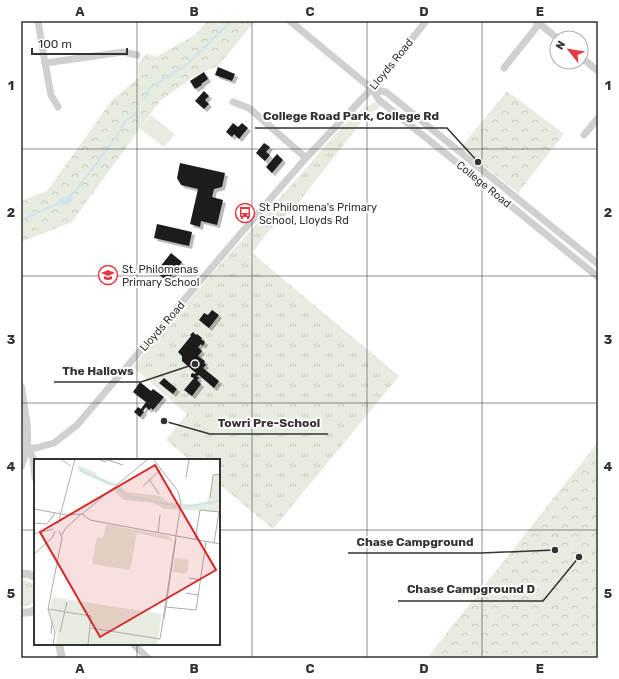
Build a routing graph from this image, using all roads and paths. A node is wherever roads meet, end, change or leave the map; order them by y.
1 (38, 21) edge
2 (290, 21) edge
3 (426, 21) edge
4 (537, 22) edge
5 (549, 32) edge
6 (137, 55) dead end
7 (45, 63) junction
8 (589, 64) edge
9 (504, 68) dead end
10 (598, 71) edge
11 (372, 88) junction
12 (233, 102) dead end
13 (58, 107) dead end
14 (598, 118) edge
15 (584, 134) dead end
16 (306, 158) junction
17 (598, 264) edge
18 (598, 277) edge
19 (21, 388) edge
20 (27, 448) junction
21 (21, 466) edge
22 (34, 468) edge
23 (21, 574) edge
24 (34, 577) edge
25 (34, 610) edge
26 (21, 613) edge
27 (59, 645) edge
28 (134, 645) edge
29 (62, 658) edge
30 (148, 658) edge

1 - 7 street
2 - 11 street, College Road
3 - 11 street, Lloyds Road
4 - 5 street
4 - 9 street
6 - 7 street
7 - 13 street
8 - 10 street
11 - 16 street, Lloyds Road
11 - 17 street, College Road
11 - 18 street, College Road
12 - 16 street
14 - 15 street
16 - 20 street, Lloyds Road
19 - 20 street
20 - 21 street
20 - 22 street
23 - 24 street
25 - 26 street
27 - 29 street
28 - 30 street

